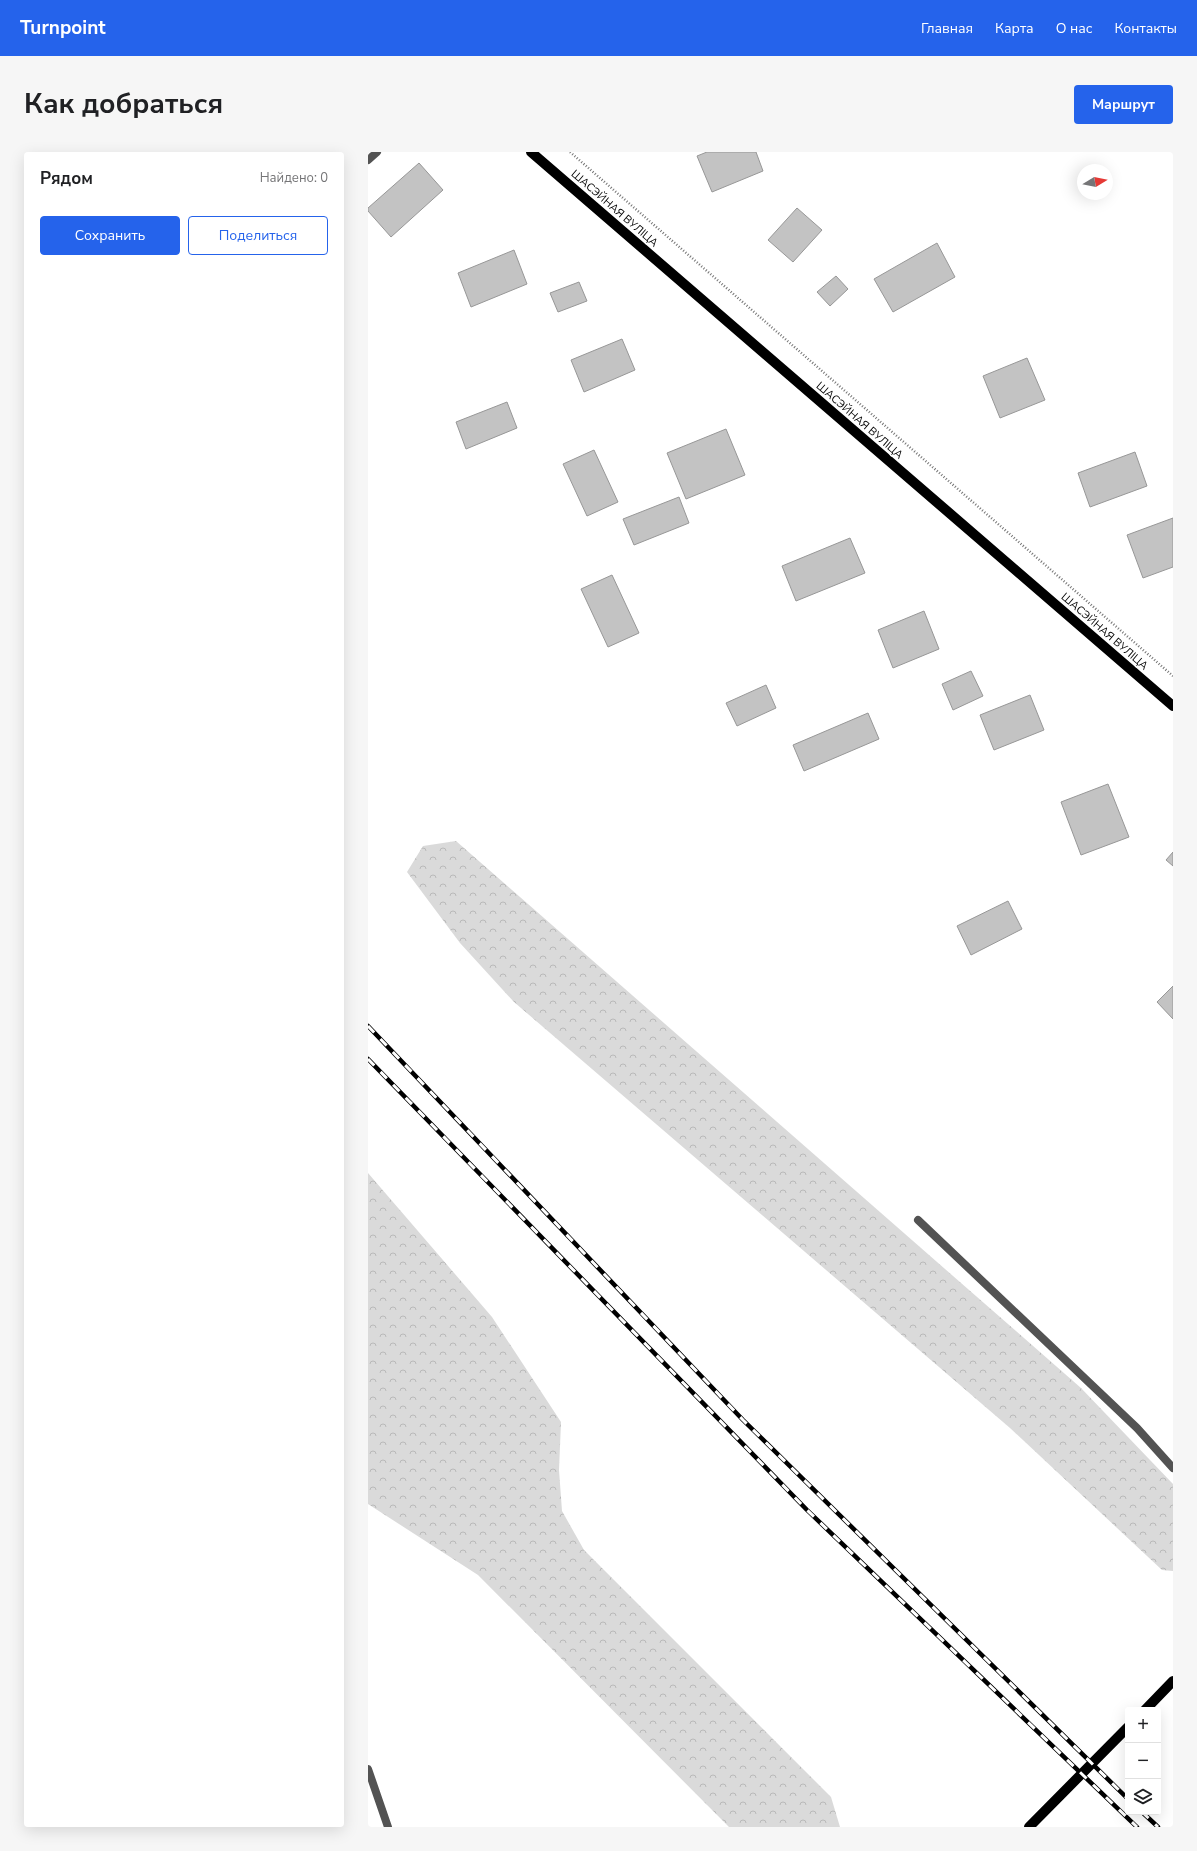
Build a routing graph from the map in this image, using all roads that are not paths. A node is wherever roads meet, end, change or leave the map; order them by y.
1 (377, 152) edge
2 (531, 152) edge
3 (368, 160) edge
4 (1173, 706) edge
5 (918, 1220) dead end
6 (1173, 1468) edge
7 (1173, 1681) edge
8 (1148, 1707) edge
9 (1125, 1730) edge
10 (368, 1769) edge
11 (388, 1827) edge
12 (1029, 1827) edge

1 - 3 lane
2 - 4 main road, ШАСЭЙНАЯ ВУЛІЦА
5 - 6 lane
7 - 8 main road
9 - 12 main road
10 - 11 lane

